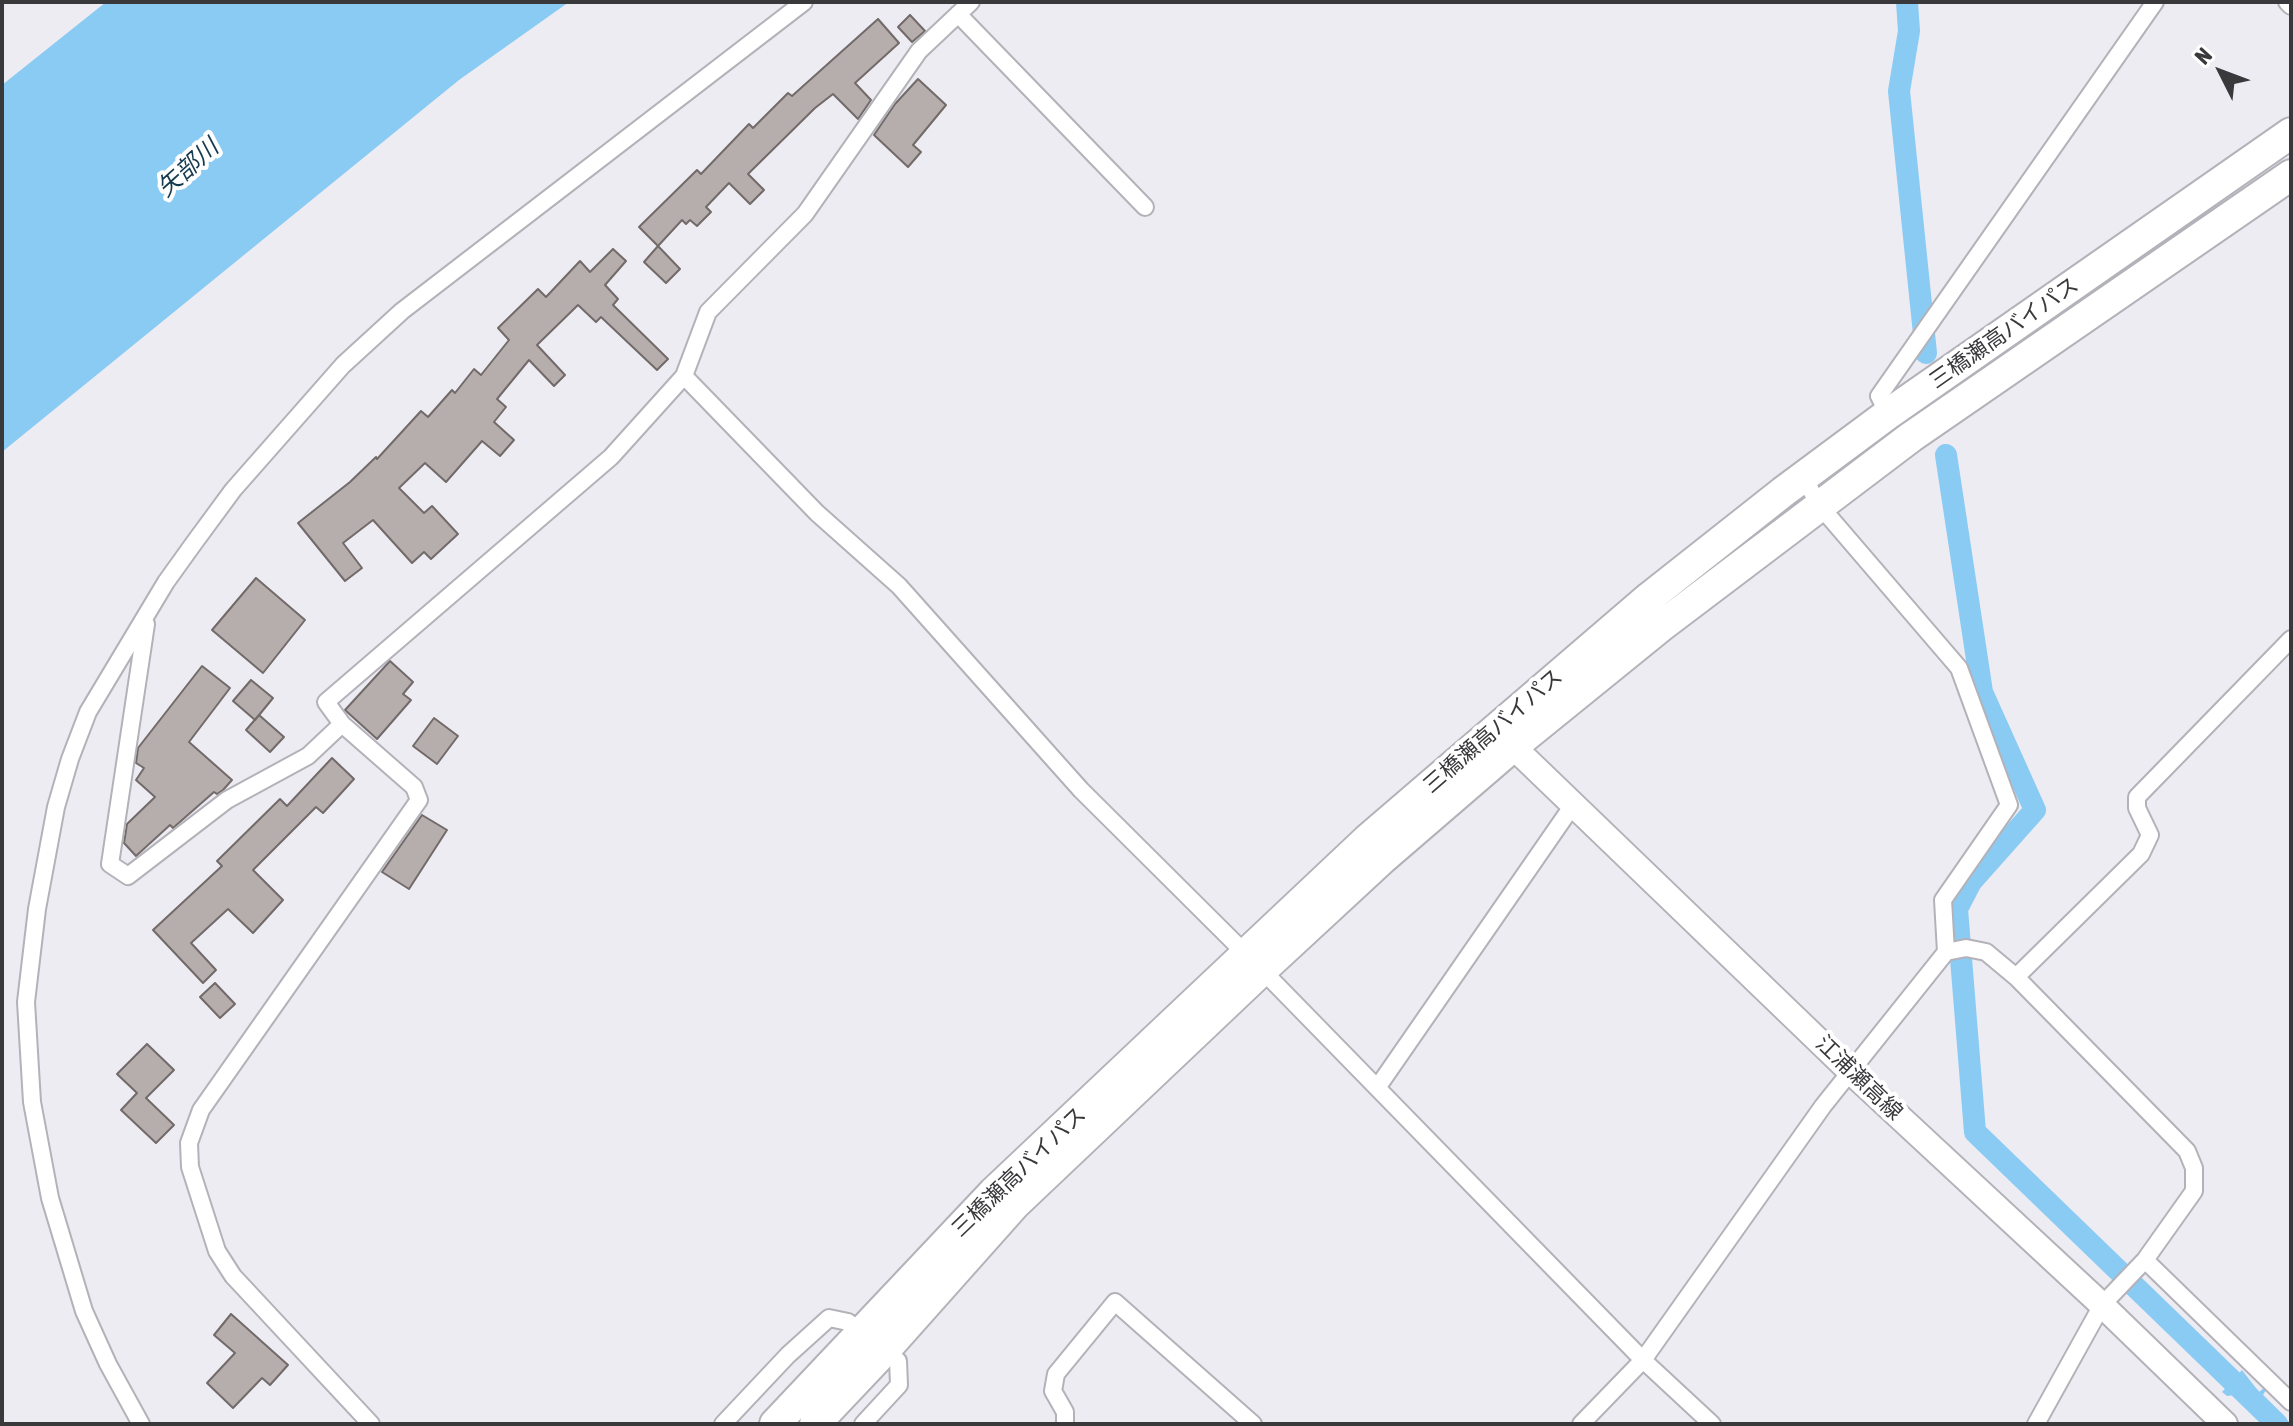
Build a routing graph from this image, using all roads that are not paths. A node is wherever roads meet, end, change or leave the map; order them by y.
1 (804, 2) edge
2 (971, 2) edge
3 (2155, 2) edge
4 (958, 14) junction
5 (2291, 133) edge
6 (2291, 175) edge
7 (1145, 207) dead end
8 (684, 376) junction
9 (1888, 414) junction
10 (1803, 477) junction
11 (1820, 506) junction
12 (146, 618) junction
13 (2291, 639) edge
14 (342, 724) junction
15 (1504, 738) junction
16 (1573, 805) junction
17 (1946, 952) junction
18 (1253, 962) junction
19 (2016, 977) junction
20 (1851, 1072) junction
21 (1377, 1088) junction
22 (2145, 1260) junction
23 (2102, 1305) junction
24 (875, 1341) junction
25 (1643, 1360) junction
26 (2291, 1402) edge
27 (141, 1424) edge
28 (371, 1424) edge
29 (723, 1424) edge
30 (775, 1424) edge
31 (815, 1424) edge
32 (863, 1424) edge
33 (1065, 1424) edge
34 (1253, 1424) edge
35 (1581, 1424) edge
36 (1712, 1424) edge
37 (2036, 1424) edge
38 (2225, 1424) edge

1 - 12 street
2 - 4 street
3 - 9 street
4 - 7 street
4 - 8 street
5 - 9 highway, 三橋瀬高バイパス
6 - 11 highway, 三橋瀬高バイパス
8 - 14 street
8 - 18 street
9 - 10 highway, 三橋瀬高バイパス
10 - 11 street
10 - 15 highway, 三橋瀬高バイパス
11 - 15 highway, 三橋瀬高バイパス
11 - 17 street
12 - 14 street
12 - 27 street
13 - 19 street
14 - 28 street
15 - 16 main road, 江浦瀬高線
15 - 18 highway, 三橋瀬高バイパス
16 - 20 main road, 江浦瀬高線
16 - 21 street
17 - 19 street
17 - 20 street
18 - 21 street
18 - 24 highway, 三橋瀬高バイパス
19 - 22 street
20 - 23 main road, 江浦瀬高線
20 - 25 street
21 - 25 street
22 - 23 street
22 - 26 street
23 - 37 street
23 - 38 main road, 江浦瀬高線
24 - 29 street
24 - 30 highway, 三橋瀬高バイパス
24 - 31 highway, 三橋瀬高バイパス
24 - 32 street
25 - 35 street
25 - 36 street
33 - 34 street

